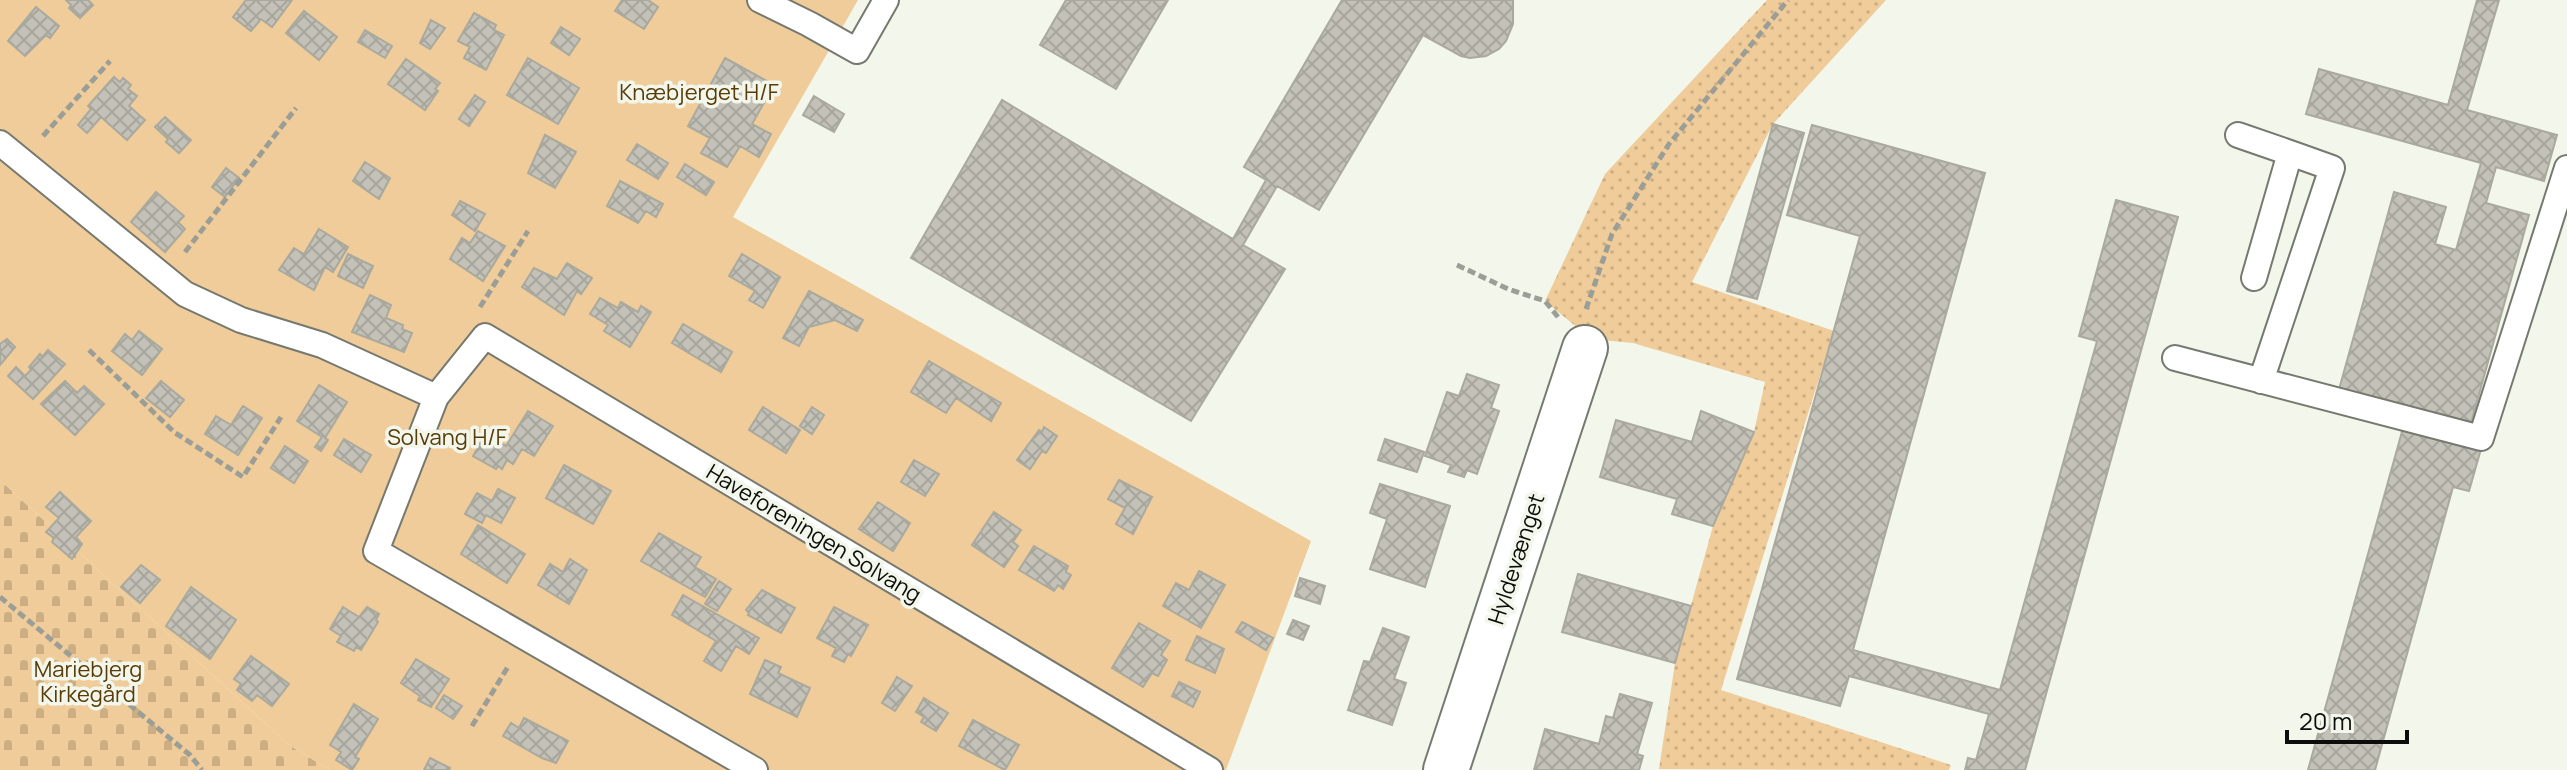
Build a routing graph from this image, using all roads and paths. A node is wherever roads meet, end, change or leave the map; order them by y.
1 (760, 0) edge
2 (886, 0) edge
3 (1788, 0) edge
4 (110, 61) dead end
5 (296, 108) dead end
6 (2238, 135) dead end
7 (0, 143) edge
8 (2290, 153) junction
9 (21, 161) junction
10 (2567, 168) edge
11 (528, 231) dead end
12 (1457, 265) dead end
13 (165, 278) junction
14 (2254, 278) dead end
15 (485, 336) junction
16 (1585, 348) junction
17 (89, 350) dead end
18 (2175, 358) dead end
19 (2261, 381) junction
20 (436, 397) junction
21 (281, 417) dead end
22 (0, 597) edge
23 (526, 637) junction
24 (472, 726) dead end
25 (202, 770) edge
26 (755, 770) edge
27 (1210, 770) edge
28 (1446, 770) edge

1 - 2 lane
3 - 16 path
4 - 9 path
5 - 13 path
6 - 8 lane
7 - 9 lane
8 - 14 lane
8 - 19 lane
9 - 13 lane
10 - 19 lane
11 - 15 path
12 - 16 path
13 - 20 lane
15 - 20 lane
15 - 27 lane, Haveforeningen Solvang
16 - 28 street, Hyldevænget
17 - 21 path
18 - 19 lane
20 - 23 lane
22 - 25 path
23 - 24 path
23 - 26 lane

